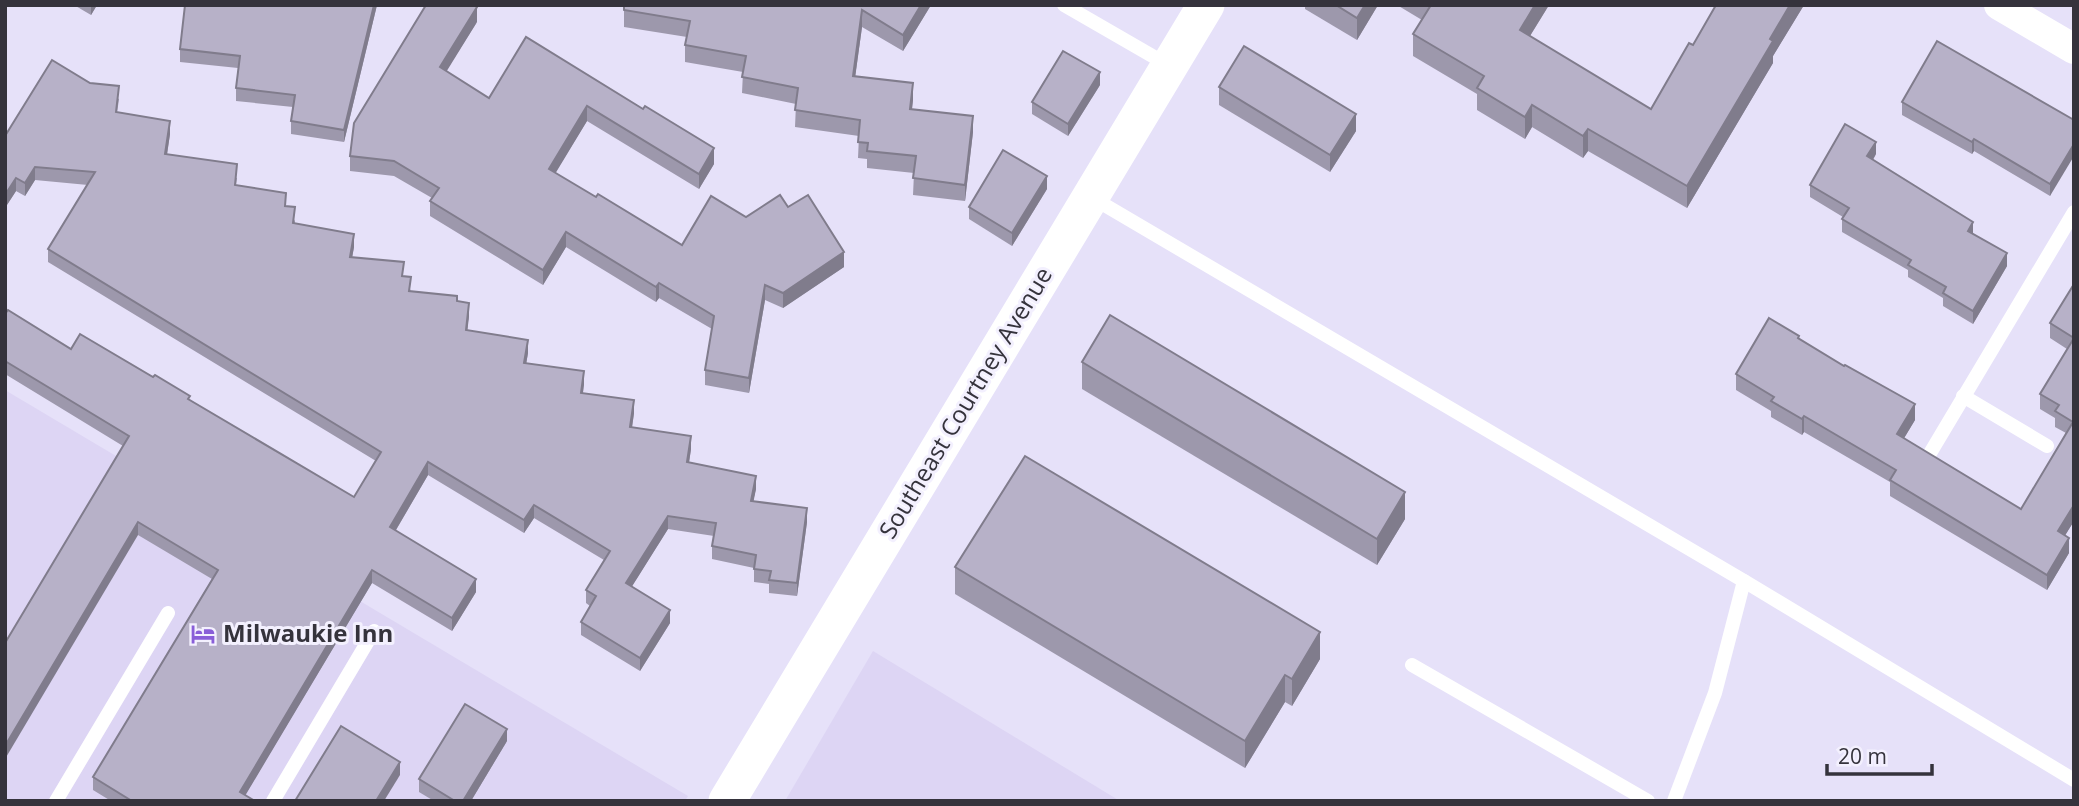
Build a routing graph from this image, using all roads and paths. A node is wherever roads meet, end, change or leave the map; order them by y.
1 (1065, 5) edge
2 (1206, 5) edge
3 (2008, 7) edge
4 (2074, 48) edge
5 (1169, 66) junction
6 (1090, 197) junction
7 (2074, 212) edge
8 (1963, 396) junction
9 (2047, 446) dead end
10 (1928, 455) edge
11 (1744, 581) junction
12 (168, 613) dead end
13 (374, 631) dead end
14 (1412, 665) dead end
15 (2074, 780) edge
16 (56, 801) edge
17 (273, 801) edge
18 (727, 801) edge
19 (1648, 801) edge
20 (1674, 801) edge

1 - 5 lane
2 - 5 street, Southeast Courtney Avenue
3 - 4 street
5 - 6 street, Southeast Courtney Avenue
6 - 11 lane
6 - 18 street, Southeast Courtney Avenue
7 - 8 lane
8 - 9 lane
8 - 10 lane
11 - 15 lane
11 - 20 lane
12 - 16 lane
13 - 17 lane
14 - 19 lane

